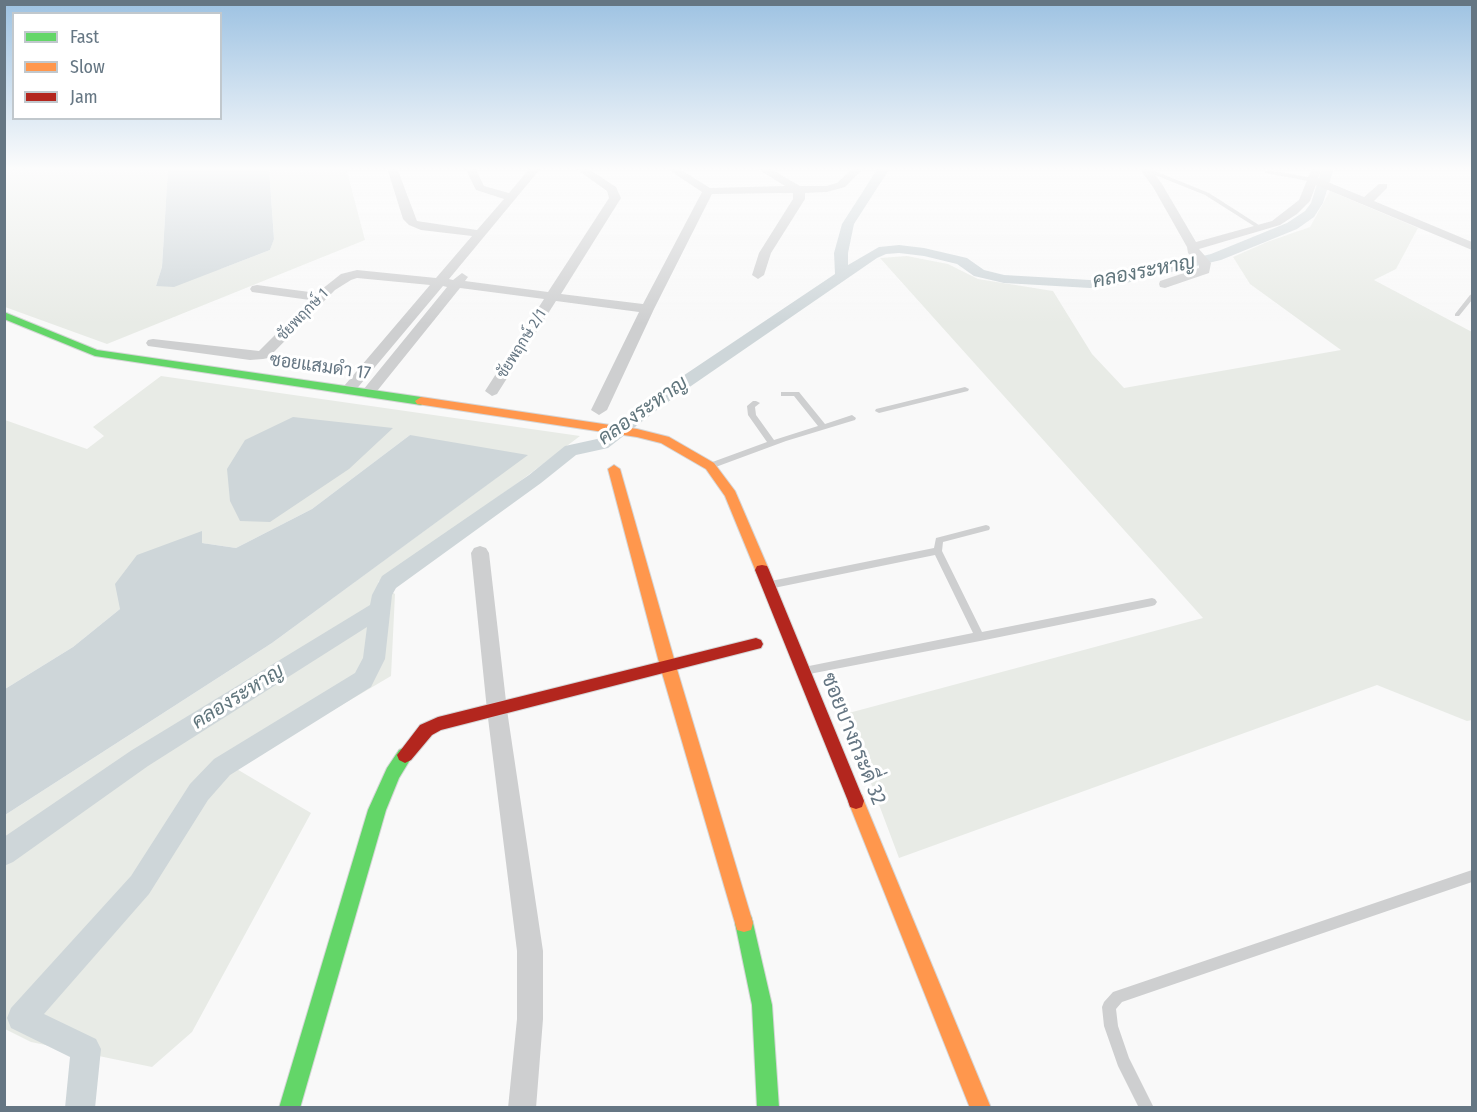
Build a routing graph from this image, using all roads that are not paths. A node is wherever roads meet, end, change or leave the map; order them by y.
1 (410, 220) edge
2 (493, 220) edge
3 (509, 220) edge
4 (601, 220) edge
5 (693, 220) edge
6 (787, 220) edge
7 (1177, 220) edge
8 (1248, 220) edge
9 (1280, 220) edge
10 (1410, 220) edge
11 (1259, 227) junction
12 (481, 234) junction
13 (1473, 246) edge
14 (1193, 250) junction
15 (463, 256) junction
16 (477, 258) junction
17 (758, 275) dead end
18 (441, 282) junction
19 (456, 284) junction
20 (1165, 284) dead end
21 (257, 288) dead end
22 (552, 296) junction
23 (1473, 296) edge
24 (320, 297) junction
25 (647, 309) junction
26 (4, 315) edge
27 (1457, 315) dead end
28 (410, 318) junction
29 (428, 321) junction
30 (153, 343) dead end
31 (349, 389) junction
32 (965, 389) dead end
33 (492, 391) dead end
34 (368, 393) junction
35 (784, 394) dead end
36 (756, 403) dead end
37 (599, 410) dead end
38 (879, 411) dead end
39 (852, 418) dead end
40 (823, 427) junction
41 (637, 433) joint
42 (772, 443) junction
43 (710, 466) junction
44 (615, 470) dead end
45 (986, 528) dead end
46 (938, 551) junction
47 (480, 553) dead end
48 (768, 585) junction
49 (1152, 602) dead end
50 (980, 636) junction
51 (756, 644) dead end
52 (668, 666) junction
53 (803, 672) junction
54 (497, 710) junction
55 (1473, 876) edge
56 (289, 1107) edge
57 (522, 1107) edge
58 (768, 1107) edge
59 (981, 1107) edge
60 (1147, 1107) edge

1 - 12 street
2 - 12 street
3 - 16 street
4 - 22 street, ชัยพฤกษ์ 2/1
5 - 25 street
6 - 17 street
7 - 14 street
8 - 11 lane
9 - 11 street
10 - 13 street
11 - 14 street
12 - 15 street
14 - 20 street
15 - 16 street
15 - 18 street
16 - 19 street
18 - 19 street, ชัยพฤกษ์ 1
18 - 24 street, ชัยพฤกษ์ 1
18 - 28 street
19 - 22 street, ชัยพฤกษ์ 1
19 - 29 street
21 - 24 street
22 - 25 street, ชัยพฤกษ์ 1
22 - 33 street, ชัยพฤกษ์ 2/1
23 - 27 lane
24 - 30 street, ชัยพฤกษ์ 1
25 - 37 street
26 - 31 street, ซอยแสมดำ 17
28 - 29 street
28 - 31 street
29 - 34 street
31 - 34 street, ซอยแสมดำ 17
32 - 38 lane
34 - 41 street, ซอยแสมดำ 17
35 - 40 lane
36 - 42 lane
39 - 40 lane
40 - 42 lane
41 - 43 street, ซอยบางกระดี่ 32
42 - 43 lane
43 - 48 street, ซอยบางกระดี่ 32
44 - 52 street
45 - 46 lane
46 - 48 lane
46 - 50 lane
47 - 54 street
48 - 53 street, ซอยบางกระดี่ 32
49 - 50 lane
50 - 53 lane
51 - 52 street
52 - 54 street
52 - 58 street
53 - 59 street, ซอยบางกระดี่ 32
54 - 56 street
54 - 57 street
55 - 60 lane

